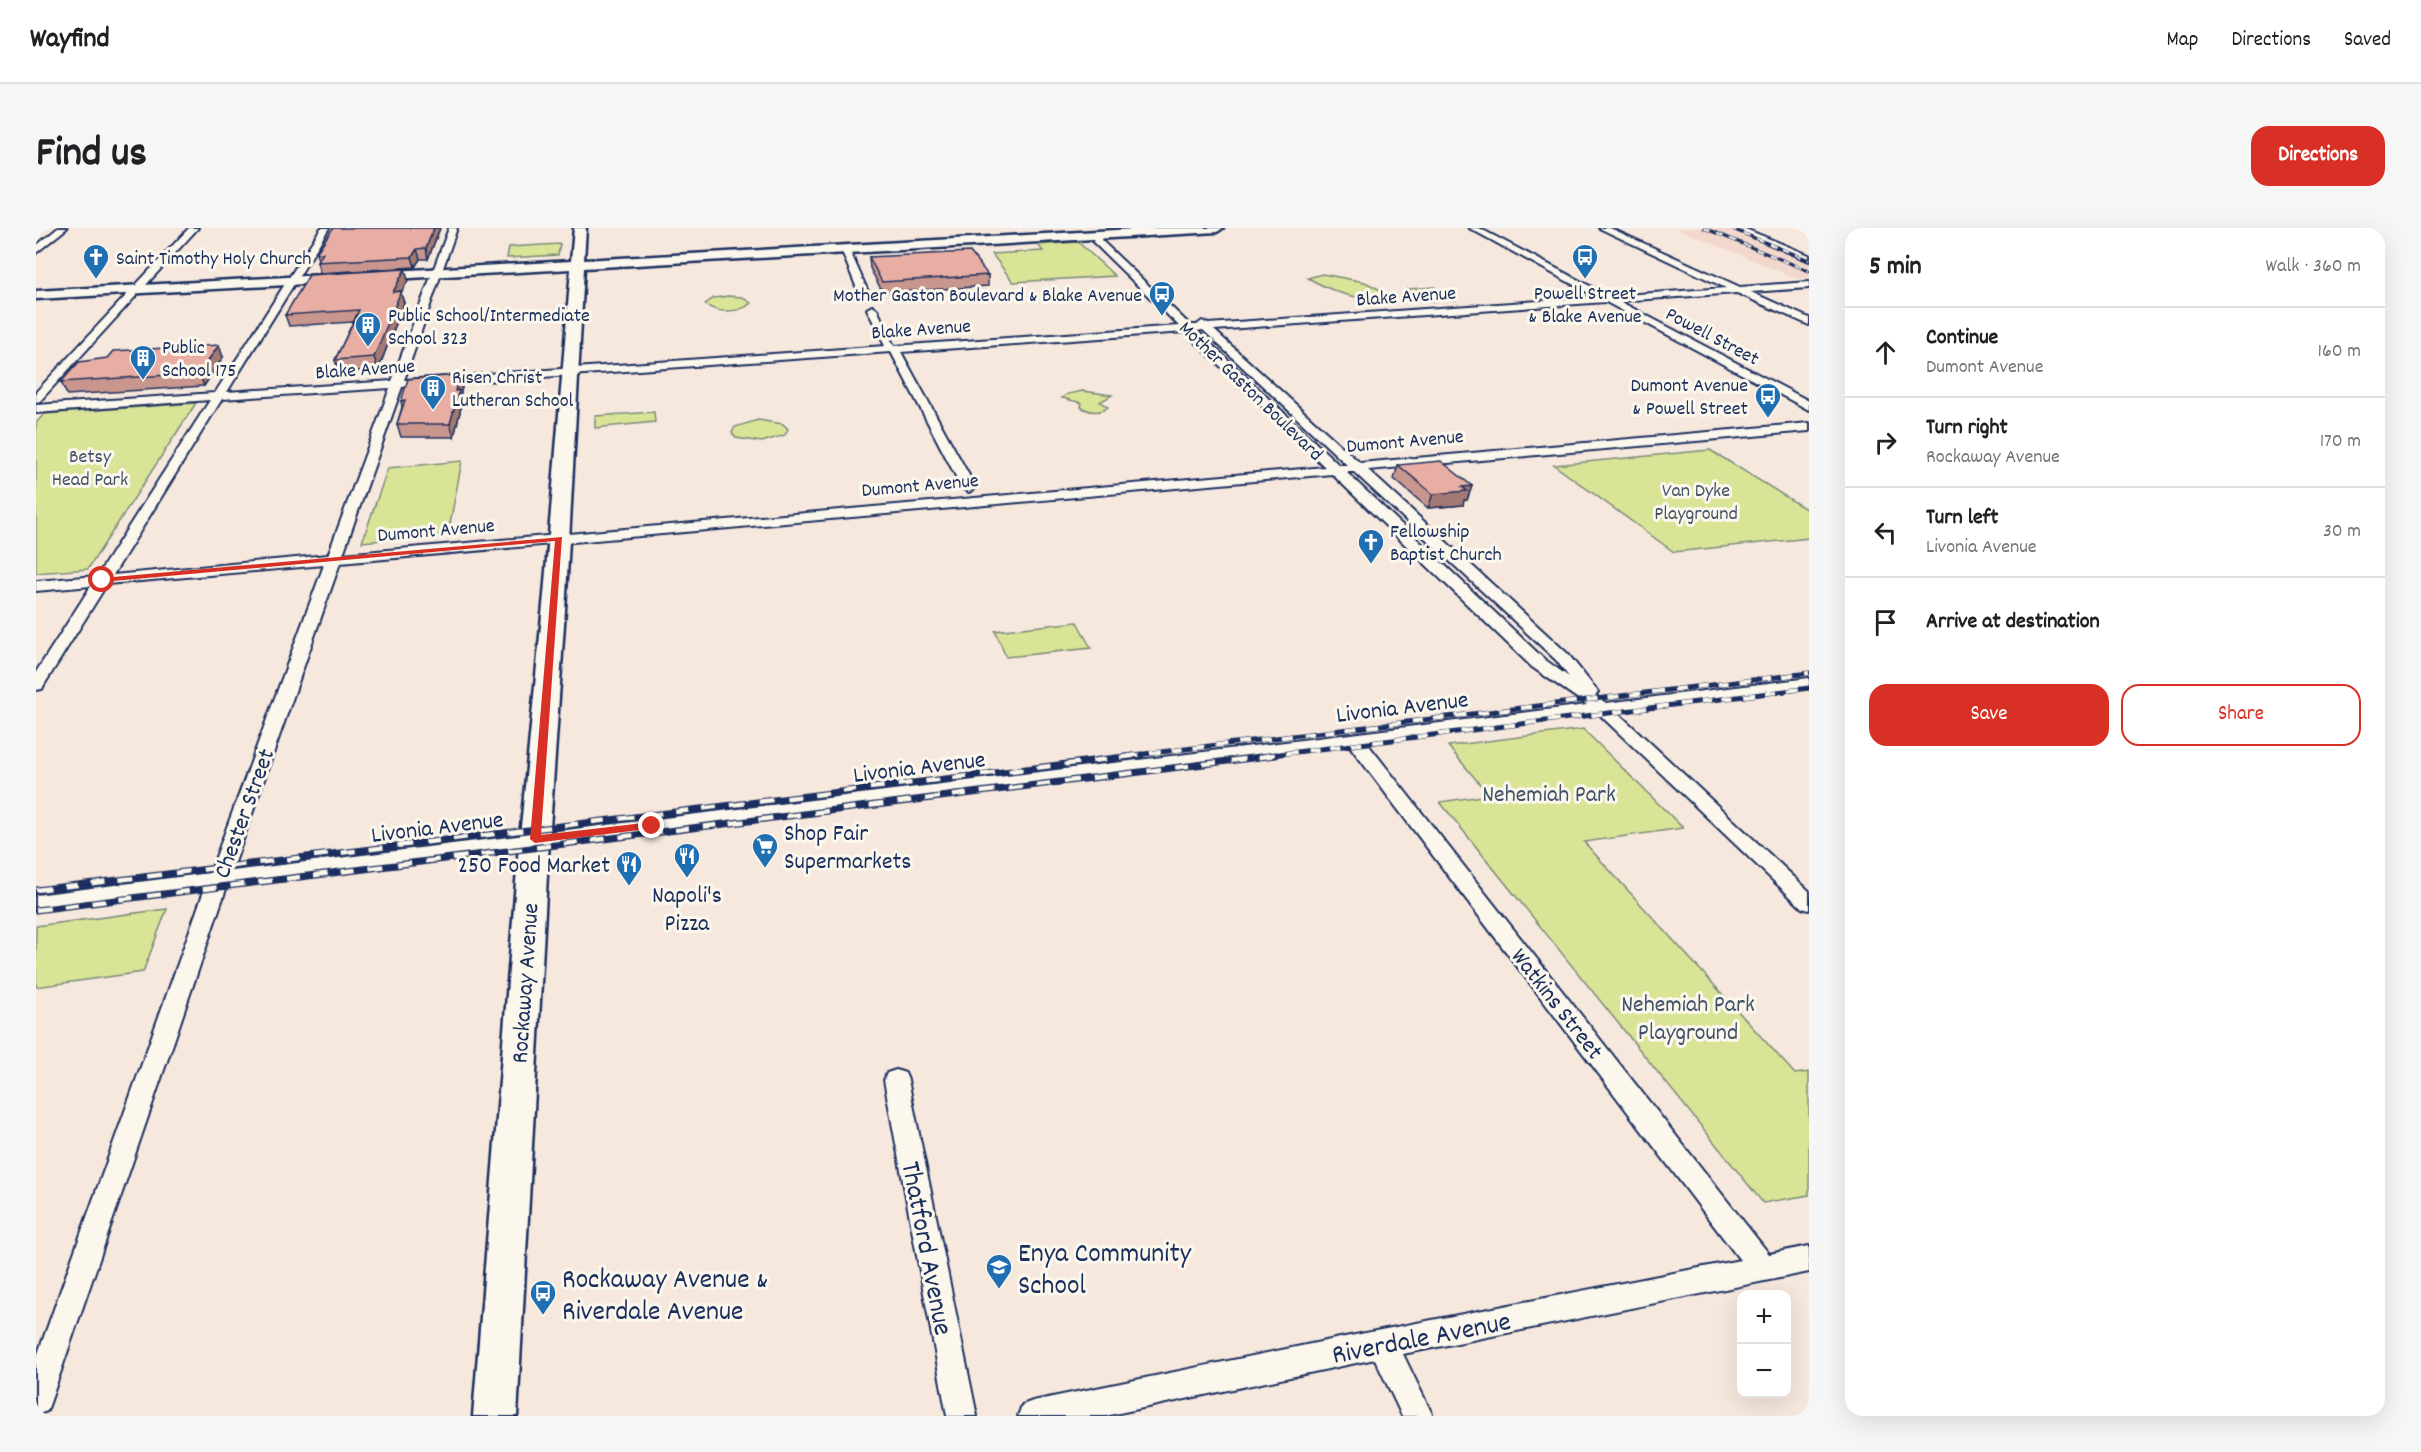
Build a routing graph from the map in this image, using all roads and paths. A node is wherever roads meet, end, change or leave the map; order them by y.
1 (63, 228) edge
2 (194, 228) edge
3 (325, 228) edge
4 (453, 228) edge
5 (580, 228) edge
6 (1218, 228) edge
7 (1473, 228) edge
8 (1603, 228) edge
9 (1736, 228) edge
10 (1095, 231) edge
11 (845, 249) junction
12 (36, 250) edge
13 (1809, 258) edge
14 (577, 264) junction
15 (438, 272) junction
16 (292, 280) junction
17 (1154, 280) dead end
18 (1809, 285) edge
19 (138, 289) junction
20 (1739, 290) junction
21 (36, 295) edge
22 (865, 296) dead end
23 (1607, 299) junction
24 (872, 309) dead end
25 (1809, 322) edge
26 (1201, 323) junction
27 (1187, 328) junction
28 (570, 371) junction
29 (399, 383) junction
30 (219, 396) junction
31 (36, 399) edge
32 (1809, 406) edge
33 (36, 409) edge
34 (1809, 427) edge
35 (1355, 466) junction
36 (1333, 468) junction
37 (969, 488) dead end
38 (559, 538) junction
39 (334, 560) junction
40 (102, 580) junction
41 (36, 586) edge
42 (1809, 683) edge
43 (36, 685) edge
44 (1602, 708) junction
45 (1353, 738) junction
46 (535, 839) junction
47 (219, 879) junction
48 (36, 902) edge
49 (1809, 903) edge
50 (896, 1080) dead end
51 (1809, 1259) edge
52 (1763, 1268) junction
53 (1383, 1344) junction
54 (36, 1400) edge
55 (495, 1416) edge
56 (962, 1416) edge
57 (1033, 1416) edge
58 (1419, 1416) edge

1 - 12 street
2 - 19 street
3 - 16 street
4 - 15 street, Chester Street
5 - 14 street, Rockaway Avenue
6 - 10 street
7 - 23 street, Powell Street
8 - 20 street
9 - 13 street
10 - 11 street
10 - 17 street
10 - 27 street, Mother Gaston Boulevard
11 - 14 street
11 - 22 street
14 - 15 street
14 - 28 street, Rockaway Avenue
15 - 16 street
15 - 29 street, Chester Street
16 - 19 street
16 - 30 street
18 - 20 street, Blake Avenue
19 - 21 street
19 - 31 street
20 - 23 street, Blake Avenue
20 - 25 street
23 - 26 street, Blake Avenue
23 - 32 street, Powell Street
24 - 37 street
26 - 27 street, Blake Avenue
26 - 35 street, Mother Gaston Boulevard
27 - 28 street, Blake Avenue
27 - 36 street, Mother Gaston Boulevard
28 - 29 street, Blake Avenue
28 - 38 street, Rockaway Avenue
29 - 30 street, Blake Avenue
29 - 39 street, Chester Street
30 - 33 street, Blake Avenue
30 - 40 street
34 - 35 street, Dumont Avenue
35 - 36 street, Dumont Avenue
35 - 44 street, Mother Gaston Boulevard
36 - 38 street, Dumont Avenue
36 - 44 street, Mother Gaston Boulevard
38 - 39 street, Dumont Avenue
38 - 46 street, Rockaway Avenue
39 - 40 street, Dumont Avenue
39 - 47 street, Chester Street
40 - 41 street, Dumont Avenue
40 - 43 street
42 - 44 street, Livonia Avenue
44 - 45 street, Livonia Avenue
44 - 49 street, Mother Gaston Boulevard
45 - 46 street, Livonia Avenue
45 - 52 street, Watkins Street
46 - 47 street, Livonia Avenue
46 - 55 street, Rockaway Avenue
47 - 48 street, Livonia Avenue
47 - 54 street, Chester Street
50 - 56 street, Thatford Avenue
51 - 52 street, Riverdale Avenue
52 - 53 street, Riverdale Avenue
53 - 57 street, Riverdale Avenue
53 - 58 street

